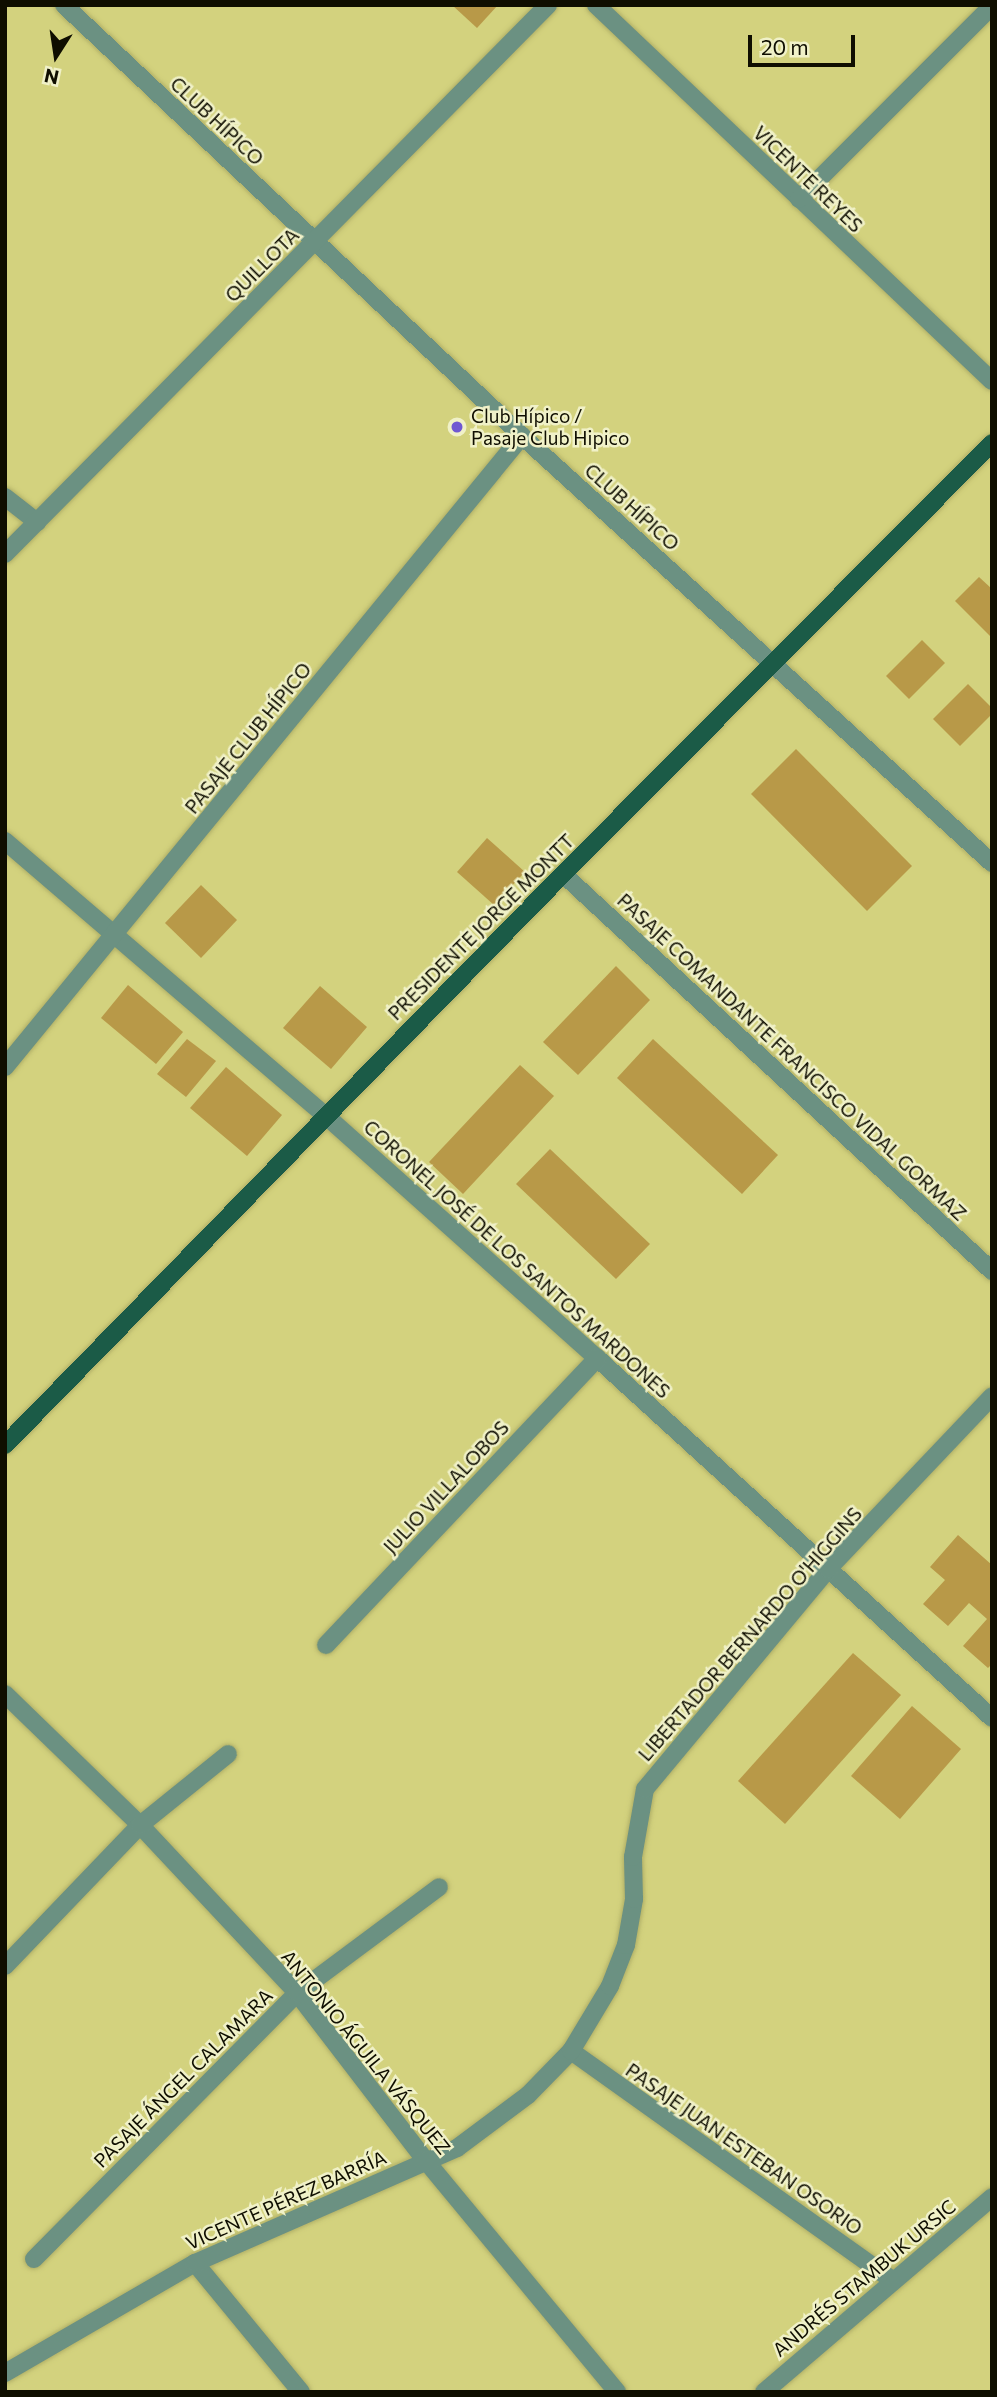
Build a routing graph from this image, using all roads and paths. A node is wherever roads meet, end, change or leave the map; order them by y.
1 (64, 5) edge
2 (548, 5) edge
3 (596, 5) edge
4 (992, 6) edge
5 (799, 199) junction
6 (315, 242) junction
7 (992, 382) edge
8 (522, 436) junction
9 (992, 443) edge
10 (5, 497) edge
11 (37, 522) junction
12 (5, 554) edge
13 (771, 663) junction
14 (5, 841) edge
15 (992, 863) edge
16 (563, 874) junction
17 (115, 933) junction
18 (5, 1068) edge
19 (325, 1115) junction
20 (992, 1271) edge
21 (597, 1358) junction
22 (992, 1396) edge
23 (5, 1445) edge
24 (828, 1569) junction
25 (326, 1645) dead end
26 (5, 1695) edge
27 (992, 1718) edge
28 (228, 1754) dead end
29 (140, 1825) junction
30 (439, 1887) dead end
31 (5, 1966) edge
32 (297, 1993) junction
33 (571, 2051) junction
34 (426, 2161) junction
35 (992, 2197) edge
36 (34, 2259) dead end
37 (195, 2263) junction
38 (893, 2281) junction
39 (5, 2372) edge
40 (301, 2392) edge
41 (617, 2392) edge
42 (764, 2392) edge

1 - 6 street, CLUB HÍPICO
2 - 6 street, QUILLOTA
3 - 5 street, VICENTE REYES
4 - 5 street
5 - 7 street, VICENTE REYES
6 - 8 street, CLUB HÍPICO
6 - 11 street, QUILLOTA
8 - 13 street, CLUB HÍPICO
8 - 17 street, PASAJE CLUB HÍPICO
9 - 13 main road, PRESIDENTE JORGE MONTT
10 - 11 street
11 - 12 street, QUILLOTA
13 - 15 street, CLUB HÍPICO
13 - 16 main road, PRESIDENTE JORGE MONTT
14 - 17 street, CORONEL JOSÉ DE LOS SANTOS MARDONES
16 - 19 main road, PRESIDENTE JORGE MONTT
16 - 20 street, PASAJE COMANDANTE FRANCISCO VIDAL GORMAZ
17 - 18 street, PASAJE CLUB HÍPICO
17 - 19 street, CORONEL JOSÉ DE LOS SANTOS MARDONES
19 - 21 street, CORONEL JOSÉ DE LOS SANTOS MARDONES
19 - 23 main road, PRESIDENTE JORGE MONTT
21 - 24 street, CORONEL JOSÉ DE LOS SANTOS MARDONES
21 - 25 street, JULIO VILLALOBOS
22 - 24 street, LIBERTADOR BERNARDO O'HIGGINS
24 - 27 street, CORONEL JOSÉ DE LOS SANTOS MARDONES
24 - 33 street, LIBERTADOR BERNARDO O'HIGGINS
26 - 29 street, ANTONIO ÁGUILA VÁSQUEZ
28 - 29 street
29 - 31 street
29 - 32 street, ANTONIO ÁGUILA VÁSQUEZ
30 - 32 street, PASAJE ÁNGEL CALAMARA
32 - 34 street, ANTONIO ÁGUILA VÁSQUEZ
32 - 36 street, PASAJE ÁNGEL CALAMARA
33 - 34 street, VICENTE PÉREZ BARRÍA
33 - 38 street, PASAJE JUAN ESTEBAN OSORIO
34 - 37 street, VICENTE PÉREZ BARRÍA
34 - 41 street, ANTONIO ÁGUILA VÁSQUEZ
35 - 38 street, ANDRÉS STAMBUK URSIC
37 - 39 street, VICENTE PÉREZ BARRÍA
37 - 40 street
38 - 42 street, ANDRÉS STAMBUK URSIC

